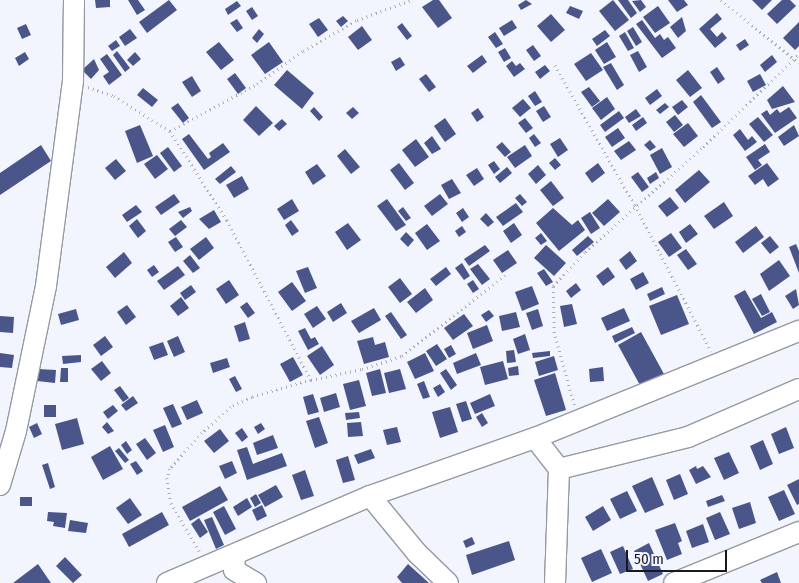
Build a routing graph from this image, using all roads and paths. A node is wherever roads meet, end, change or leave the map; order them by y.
1 (74, 0) edge
2 (411, 0) edge
3 (721, 0) edge
4 (799, 54) edge
5 (795, 60) junction
6 (799, 63) edge
7 (554, 65) dead end
8 (73, 81) junction
9 (170, 131) junction
10 (635, 205) junction
11 (505, 275) dead end
12 (799, 331) edge
13 (718, 364) junction
14 (311, 380) junction
15 (799, 390) edge
16 (578, 421) junction
17 (535, 438) junction
18 (559, 469) junction
19 (0, 485) edge
20 (370, 496) junction
21 (799, 532) edge
22 (208, 567) junction
23 (232, 570) edge
24 (167, 583) edge
25 (256, 583) edge
26 (448, 583) edge
27 (555, 583) edge
28 (674, 583) edge

1 - 8 street
2 - 9 path
3 - 5 path
4 - 5 path
5 - 6 path
5 - 10 path
7 - 10 path
8 - 9 path
8 - 19 street
9 - 14 path
10 - 13 path
10 - 16 path
11 - 14 path
12 - 13 street
13 - 16 street
14 - 22 path
15 - 18 street
16 - 17 street
17 - 18 street
17 - 20 street
18 - 27 street
20 - 23 street
20 - 26 street
21 - 28 street
22 - 23 street
22 - 24 street
23 - 25 street

